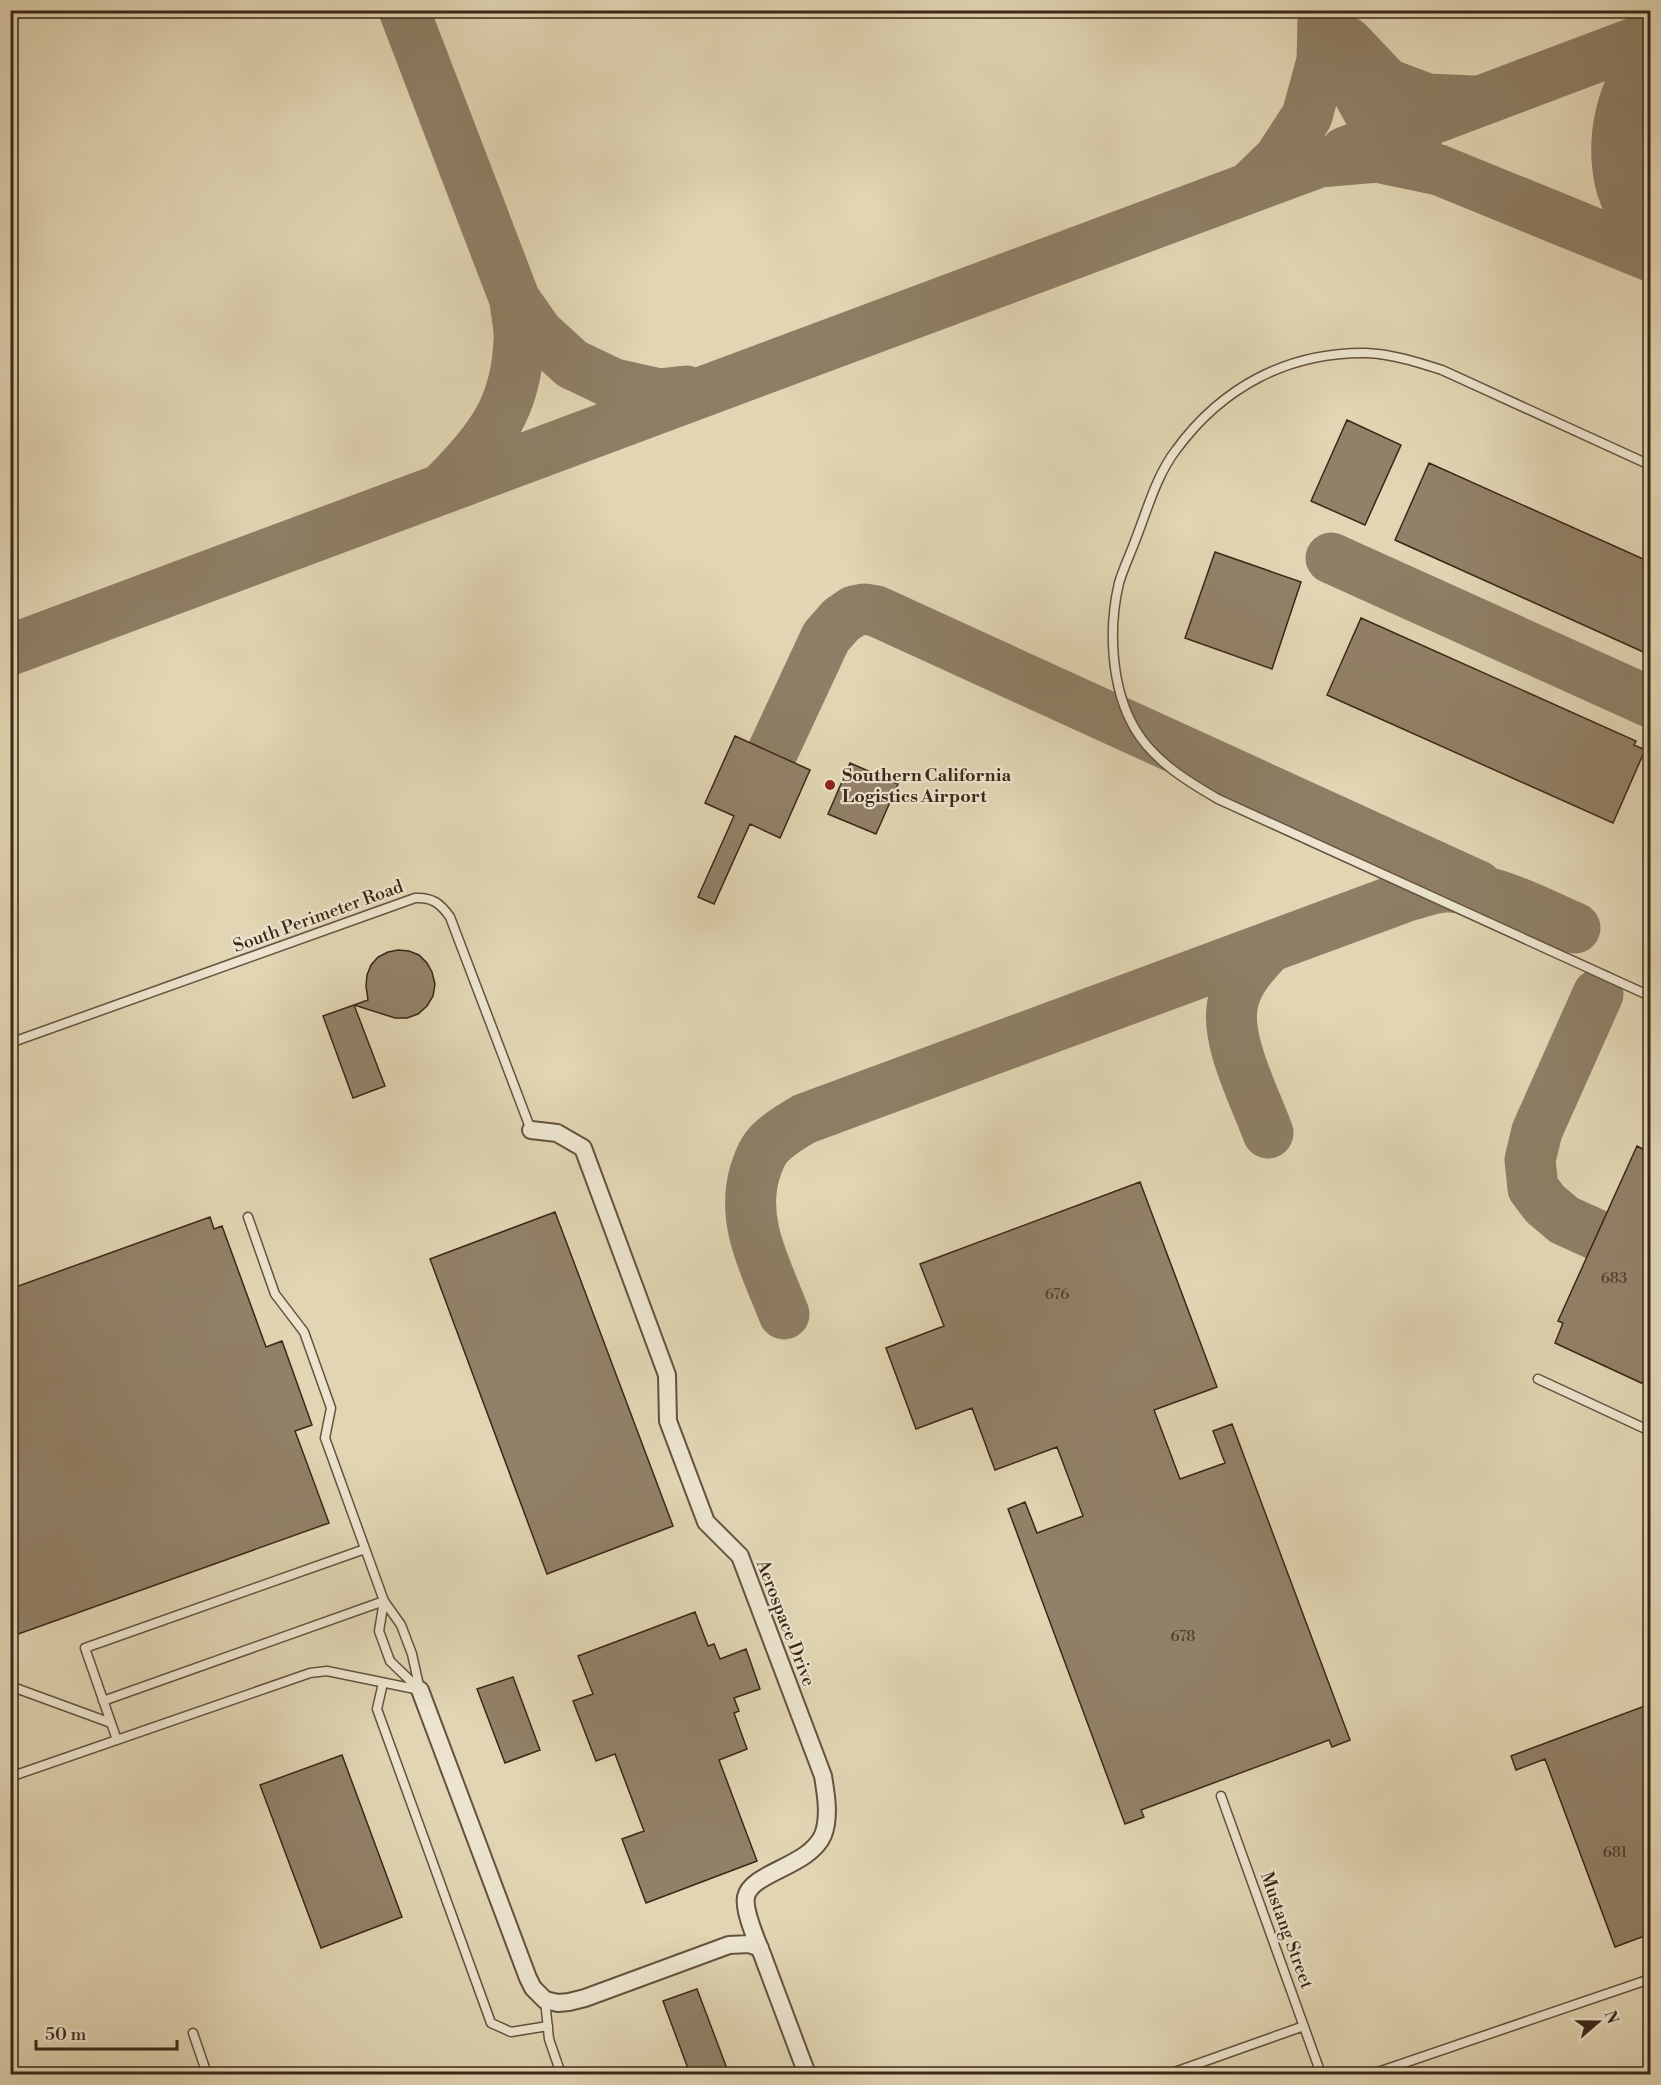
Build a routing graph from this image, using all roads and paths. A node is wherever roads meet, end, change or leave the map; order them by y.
1 (1650, 465) edge
2 (1650, 996) edge
3 (10, 1043) edge
4 (531, 1130) joint
5 (248, 1217) dead end
6 (1538, 1379) dead end
7 (1650, 1431) edge
8 (365, 1549) junction
9 (384, 1601) junction
10 (383, 1683) junction
11 (10, 1686) edge
12 (420, 1690) junction
13 (104, 1701) junction
14 (111, 1723) junction
15 (117, 1740) junction
16 (10, 1777) edge
17 (1221, 1796) dead end
18 (760, 1948) junction
19 (1650, 1979) edge
20 (545, 2000) junction
21 (548, 2026) junction
22 (1304, 2026) junction
23 (193, 2033) dead end
24 (207, 2074) edge
25 (561, 2074) edge
26 (807, 2074) edge
27 (1169, 2074) edge
28 (1321, 2074) edge
29 (1372, 2074) edge

1 - 2 lane
3 - 4 lane, South Perimeter Road
4 - 18 street, Aerospace Drive
5 - 8 lane
6 - 7 lane
8 - 9 lane
8 - 13 lane
9 - 12 lane
9 - 12 lane
9 - 13 lane
10 - 12 lane
10 - 15 lane
10 - 21 lane
11 - 14 lane
12 - 20 street
13 - 14 lane
14 - 15 lane
15 - 16 lane
17 - 22 lane, Mustang Street
18 - 20 street
18 - 26 street, Aerospace Drive
19 - 29 lane
20 - 21 lane
21 - 25 lane
22 - 27 lane
22 - 28 lane, Mustang Street
23 - 24 lane

